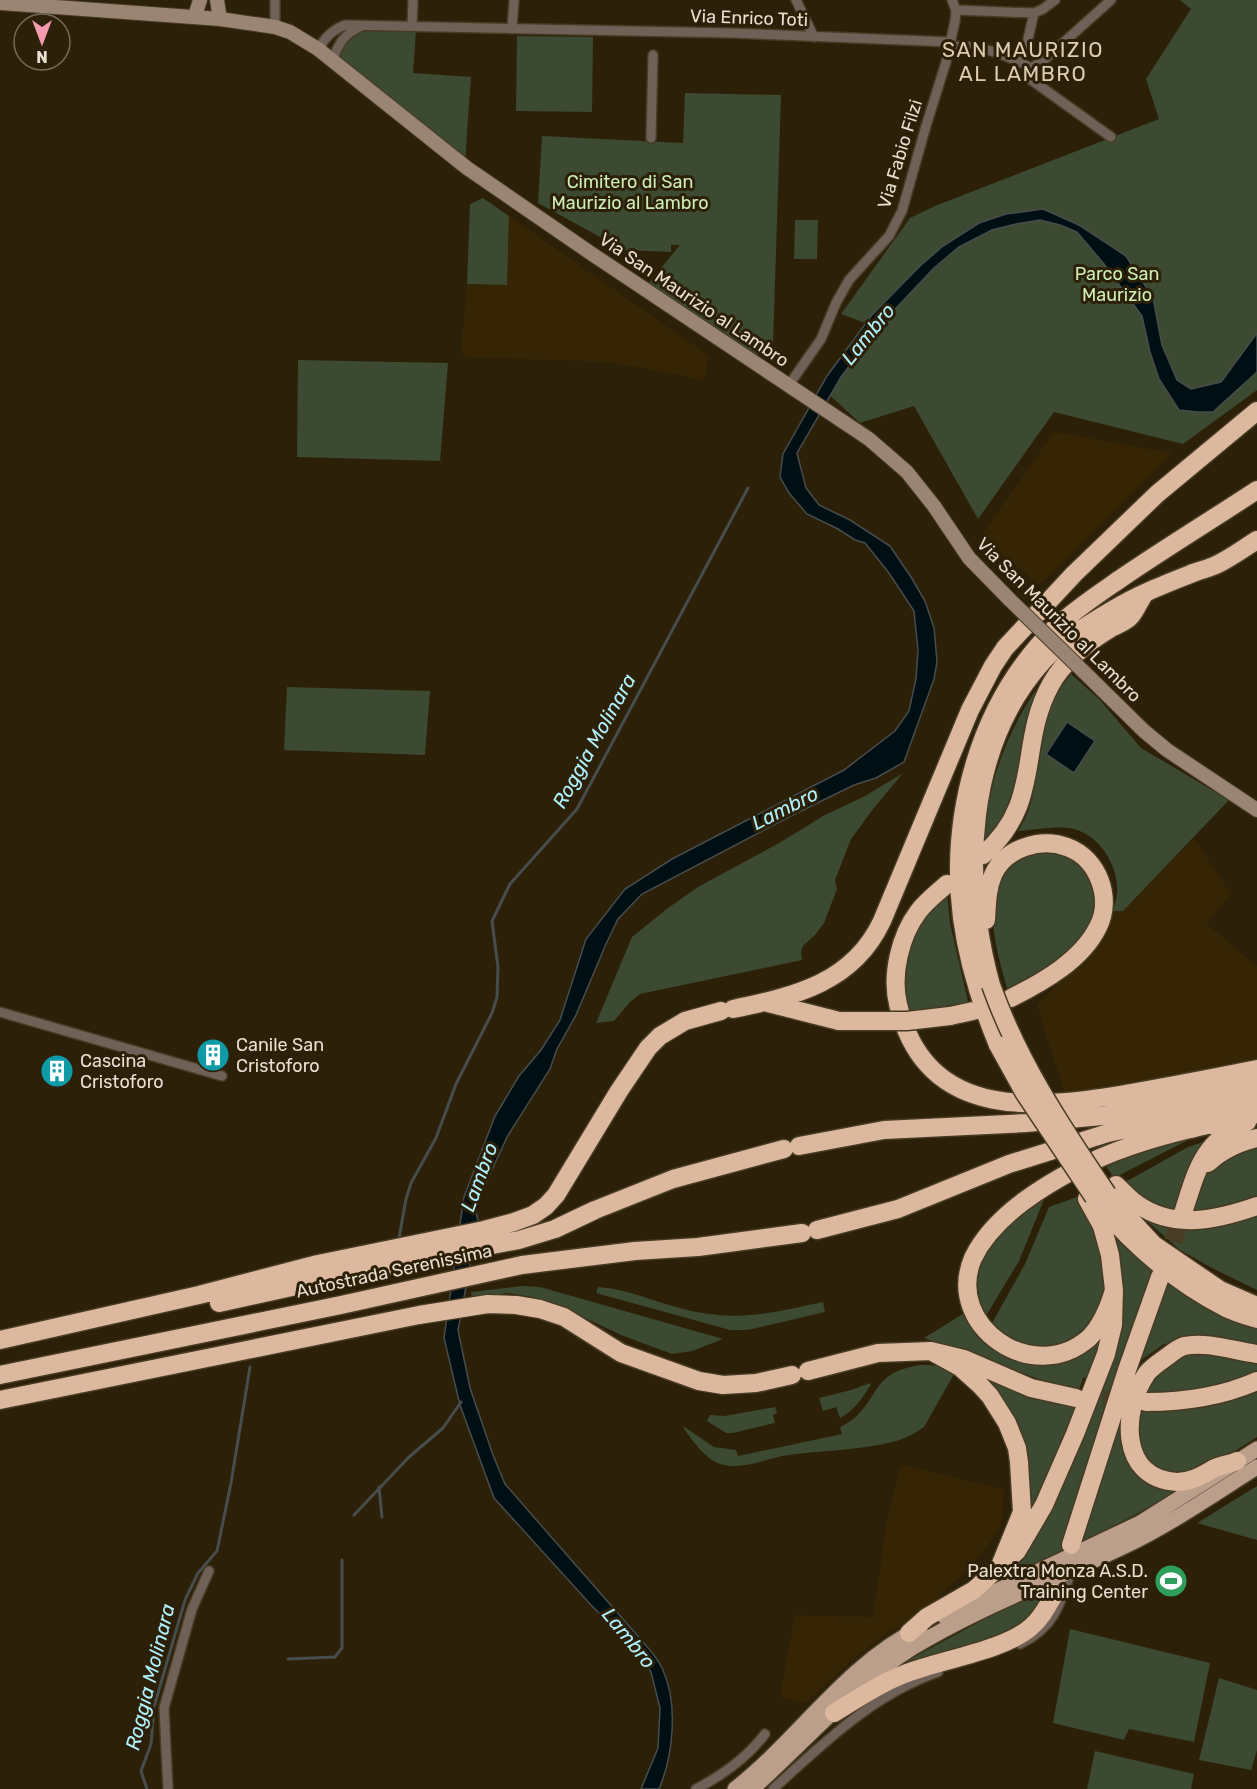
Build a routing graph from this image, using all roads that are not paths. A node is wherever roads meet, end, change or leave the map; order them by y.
1 (200, 0) edge
2 (217, 0) edge
3 (275, 0) edge
4 (413, 0) edge
5 (514, 0) edge
6 (796, 0) edge
7 (952, 0) edge
8 (1054, 0) edge
9 (1111, 0) edge
10 (0, 3) edge
11 (956, 10) junction
12 (1030, 13) junction
13 (195, 16) junction
14 (220, 19) junction
15 (365, 25) junction
16 (412, 26) junction
17 (275, 27) junction
18 (512, 29) junction
19 (814, 37) junction
20 (950, 45) junction
21 (318, 49) junction
22 (653, 55) dead end
23 (333, 60) junction
24 (1018, 61) junction
25 (1031, 68) junction
26 (1111, 136) dead end
27 (651, 138) dead end
28 (789, 385) junction
29 (1257, 411) edge
30 (1257, 490) edge
31 (1257, 540) edge
32 (1145, 592) junction
33 (1257, 810) edge
34 (983, 855) dead end
35 (947, 884) dead end
36 (993, 978) junction
37 (1011, 998) dead end
38 (766, 1002) junction
39 (974, 1011) dead end
40 (0, 1012) edge
41 (1257, 1069) edge
42 (222, 1076) dead end
43 (1257, 1084) edge
44 (1257, 1101) edge
45 (1257, 1116) edge
46 (1257, 1138) edge
47 (1196, 1174) junction
48 (1101, 1194) junction
49 (1251, 1209) edge
50 (1183, 1213) tunnel mouth
51 (423, 1251) junction
52 (1160, 1278) tunnel mouth
53 (1114, 1290) junction
54 (1257, 1306) edge
55 (1257, 1319) edge
56 (0, 1340) edge
57 (1181, 1347) junction
58 (0, 1350) edge
59 (931, 1351) junction
60 (1257, 1354) edge
61 (0, 1375) edge
62 (1257, 1381) edge
63 (1122, 1385) junction
64 (1076, 1398) tunnel mouth
65 (0, 1400) edge
66 (1146, 1402) tunnel mouth
67 (1257, 1449) edge
68 (1237, 1461) junction
69 (1257, 1467) edge
70 (1071, 1545) dead end
71 (1000, 1566) junction
72 (209, 1571) dead end
73 (1071, 1571) junction
74 (1055, 1593) dead end
75 (909, 1633) junction
76 (834, 1713) junction
77 (765, 1734) dead end
78 (767, 1768) junction
79 (168, 1789) edge
80 (696, 1789) edge
81 (735, 1789) edge
82 (752, 1789) edge
83 (773, 1789) edge

1 - 13 main road
2 - 14 main road
3 - 17 street
4 - 16 street
5 - 18 street
6 - 19 street
7 - 11 street
8 - 12 street
9 - 25 street
10 - 13 main road, Via San Maurizio al Lambro
11 - 12 street
11 - 20 street, Via Fabio Filzi
12 - 24 street
13 - 14 main road, Via San Maurizio al Lambro
14 - 17 main road, Via San Maurizio al Lambro
15 - 16 street, Via Enrico Toti
15 - 21 street, Via Enrico Toti
15 - 23 street
16 - 18 street, Via Enrico Toti
17 - 21 main road, Via San Maurizio al Lambro
18 - 19 street, Via Enrico Toti
19 - 20 street, Via Enrico Toti
20 - 24 street, Via Enrico Toti
20 - 28 street, Via Fabio Filzi
21 - 23 main road, Via San Maurizio al Lambro
22 - 27 street
23 - 28 main road, Via San Maurizio al Lambro
24 - 25 street, Via Enrico Toti
25 - 26 street
28 - 33 main road, Via San Maurizio al Lambro, bridge
29 - 38 highway
30 - 48 highway, bridge
31 - 32 highway
32 - 34 highway
32 - 36 highway
35 - 41 highway
36 - 37 highway
36 - 48 highway, bridge
38 - 39 highway, bridge
38 - 51 highway
40 - 42 street
43 - 51 highway, Autostrada Serenissima
44 - 61 highway, Autostrada Serenissima
45 - 47 highway
45 - 53 highway
46 - 47 highway
47 - 50 highway
48 - 49 highway
48 - 53 highway
48 - 54 highway
48 - 55 highway
51 - 56 highway
51 - 58 highway, Autostrada Serenissima
52 - 63 highway
53 - 71 highway
57 - 60 highway
57 - 63 highway
57 - 68 highway
59 - 64 highway
59 - 65 highway
59 - 71 highway
62 - 66 highway
63 - 70 highway
67 - 68 main road
68 - 75 main road
69 - 73 main road
71 - 75 highway
72 - 79 street
73 - 76 main road
73 - 83 street
74 - 76 highway
75 - 78 main road
76 - 78 main road
77 - 80 street
78 - 81 main road
78 - 82 main road

